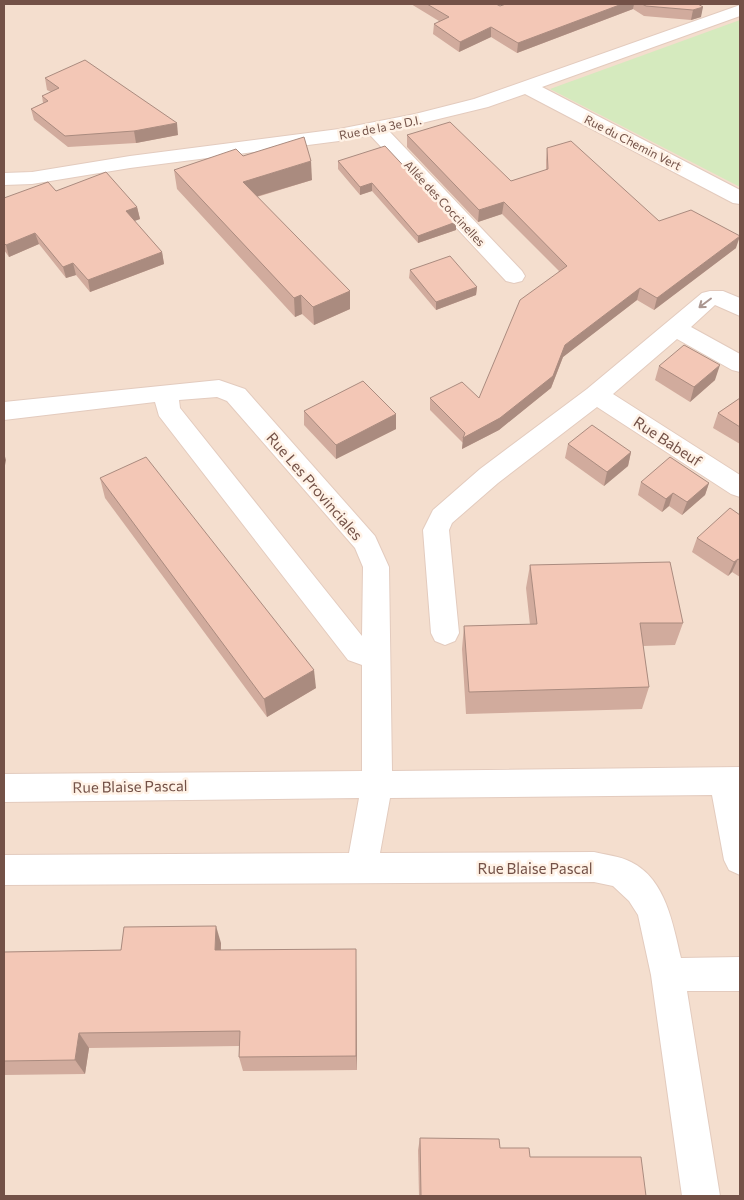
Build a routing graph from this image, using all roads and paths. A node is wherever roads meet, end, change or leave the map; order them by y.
1 (740, 10) edge
2 (526, 86) junction
3 (376, 129) junction
4 (4, 179) edge
5 (740, 198) edge
6 (514, 276) dead end
7 (740, 308) edge
8 (675, 328) junction
9 (740, 364) edge
10 (166, 392) junction
11 (596, 395) junction
12 (4, 411) edge
13 (740, 487) edge
14 (445, 633) dead end
15 (376, 656) junction
16 (732, 781) edge
17 (377, 784) junction
18 (4, 788) edge
19 (740, 860) edge
20 (362, 868) junction
21 (4, 870) edge
22 (740, 974) edge
23 (668, 975) junction
24 (702, 1196) edge

1 - 2 street, Rue de la 3e D.I.
2 - 3 street, Rue de la 3e D.I.
2 - 5 street, Rue du Chemin Vert
3 - 4 street, Rue de la 3e D.I.
3 - 6 street, Allée des Coccinelles
7 -> 8 street
8 - 9 street
8 - 11 street
10 - 12 street, Rue Les Provinciales
10 - 15 street
10 - 15 street, Rue Les Provinciales
11 - 13 street, Rue Babeuf
11 - 14 street
15 - 17 street, Rue Les Provinciales
16 - 17 street, Rue Blaise Pascal
16 - 19 street
17 - 18 street, Rue Blaise Pascal
17 - 20 street
20 - 21 street, Rue Blaise Pascal
20 - 23 street, Rue Blaise Pascal
22 - 23 street
23 - 24 street, Rue Blaise Pascal

